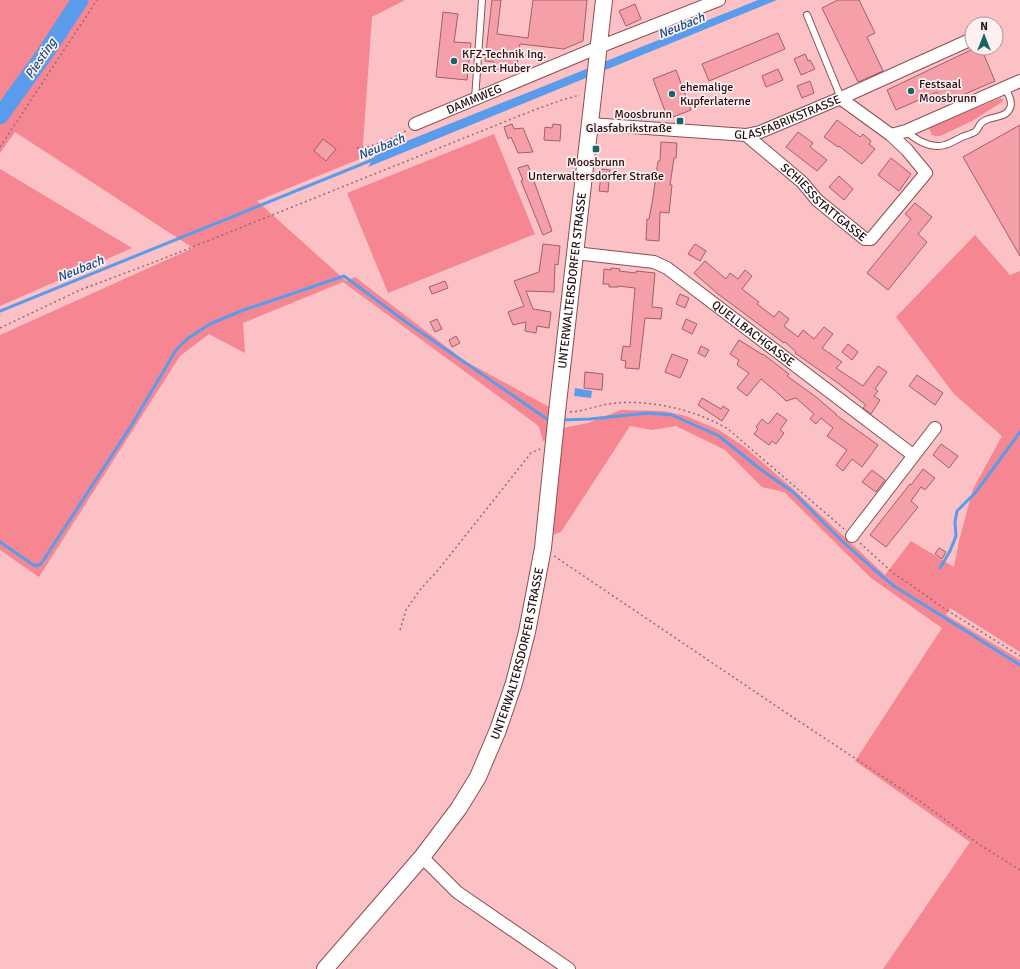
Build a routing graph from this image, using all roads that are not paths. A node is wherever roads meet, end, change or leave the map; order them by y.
1 (482, 0) edge
2 (604, 0) edge
3 (719, 0) edge
4 (807, 15) dead end
5 (964, 43) edge
6 (598, 53) junction
7 (1020, 82) edge
8 (1005, 88) junction
9 (841, 98) junction
10 (475, 99) junction
11 (415, 124) road end
12 (590, 124) junction
13 (906, 131) junction
14 (746, 135) junction
15 (891, 135) junction
16 (575, 254) junction
17 (935, 428) dead end
18 (913, 455) junction
19 (852, 536) road end
20 (422, 857) junction
21 (325, 969) edge
22 (569, 969) edge

1 - 10 lane
2 - 6 main road, UNTERWALTERSDORFER STRASSE
3 - 6 street, DAMMWEG
4 - 9 lane
5 - 9 street, GLASFABRIKSTRASSE
6 - 10 street, DAMMWEG
6 - 12 main road, UNTERWALTERSDORFER STRASSE
7 - 8 street
8 - 13 street
8 - 13 lane
9 - 14 street, GLASFABRIKSTRASSE
9 - 15 street
10 - 11 street, DAMMWEG
12 - 14 street, GLASFABRIKSTRASSE
12 - 16 main road, UNTERWALTERSDORFER STRASSE
13 - 15 street
14 - 15 street, SCHIESSSTATTGASSE
16 - 18 street, QUELLBACHGASSE
16 - 20 main road, UNTERWALTERSDORFER STRASSE
17 - 18 street
18 - 19 street
20 - 21 main road, UNTERWALTERSDORFER STRASSE
20 - 22 street

